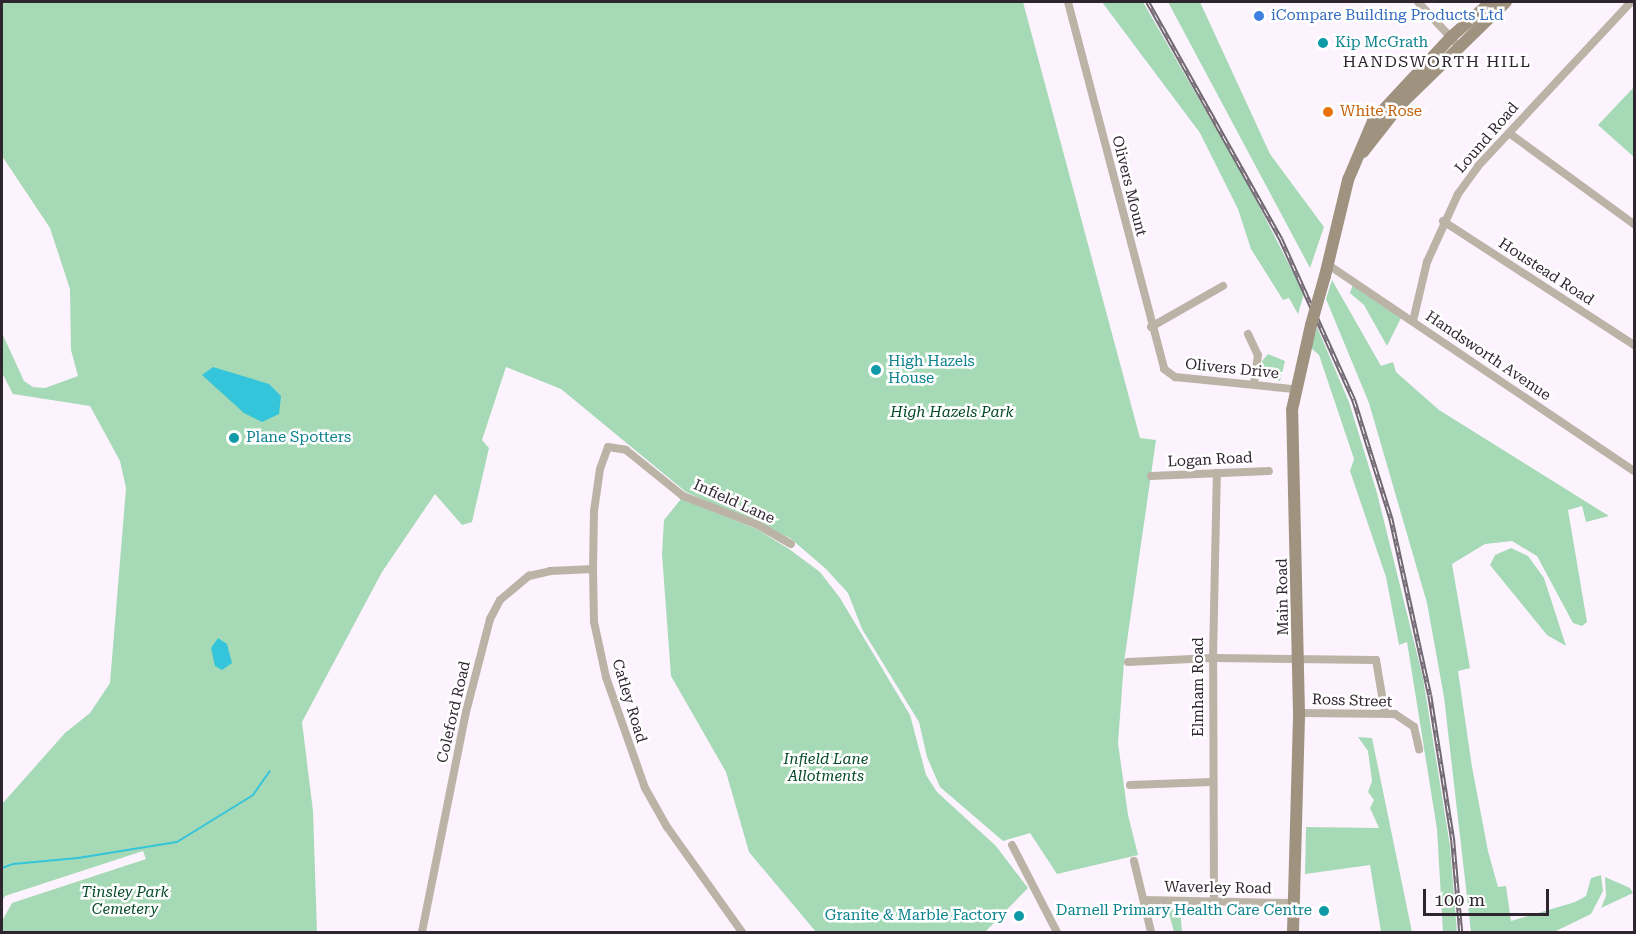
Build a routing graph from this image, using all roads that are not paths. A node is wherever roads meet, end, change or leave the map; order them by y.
1 (1068, 2) edge
2 (1418, 2) edge
3 (1491, 2) edge
4 (1506, 2) edge
5 (1631, 2) edge
6 (1451, 37) junction
7 (1460, 47) junction
8 (1509, 132) junction
9 (1358, 157) junction
10 (1443, 221) junction
11 (1635, 224) edge
12 (1326, 270) junction
13 (1223, 286) dead end
14 (1413, 321) junction
15 (1151, 327) junction
16 (1248, 334) dead end
17 (1635, 345) edge
18 (1169, 375) joint
19 (1254, 384) junction
20 (1294, 389) junction
21 (608, 447) joint
22 (1269, 471) dead end
23 (1635, 471) edge
24 (1217, 473) junction
25 (1151, 476) dead end
26 (791, 544) dead end
27 (593, 569) junction
28 (1213, 658) junction
29 (1299, 659) junction
30 (1128, 662) dead end
31 (1299, 713) junction
32 (1385, 713) junction
33 (1419, 749) dead end
34 (1212, 782) junction
35 (1130, 785) dead end
36 (1012, 845) dead end
37 (1134, 861) dead end
38 (1144, 900) junction
39 (1214, 902) junction
40 (1293, 903) junction
41 (422, 933) edge
42 (741, 933) edge
43 (1057, 933) edge
44 (1151, 933) edge
45 (1293, 933) edge

1 - 15 street, Olivers Mount
2 - 6 street
3 - 6 main road
4 - 7 main road
5 - 8 street, Lound Road
6 - 7 street
6 - 9 main road
7 - 9 main road
8 - 10 street, Lound Road
8 - 11 street
9 - 12 main road, Main Road
10 - 14 street, Lound Road
10 - 17 street, Houstead Road
12 - 14 street, Handsworth Avenue
12 - 20 main road, Main Road, bridge
13 - 15 street
14 - 23 street, Handsworth Avenue
15 - 18 street, Olivers Mount
16 - 19 street
18 - 19 street, Olivers Drive
19 - 20 street, Olivers Drive
20 - 29 main road, Main Road
21 - 26 street, Infield Lane
21 - 27 street, Catley Road
22 - 24 street, Logan Road
24 - 25 street, Logan Road
24 - 28 street, Elmham Road
27 - 41 street, Coleford Road
27 - 42 street, Catley Road
28 - 29 street
28 - 30 street
28 - 34 street, Elmham Road
29 - 31 main road, Main Road
29 - 32 street
31 - 32 street, Ross Street
31 - 40 main road, Main Road
32 - 33 street, Ross Street
34 - 35 street
34 - 39 street, Elmham Road
36 - 43 street
37 - 38 street
38 - 39 street, Waverley Road
38 - 44 street
39 - 40 street, Waverley Road
40 - 45 main road, Main Road

